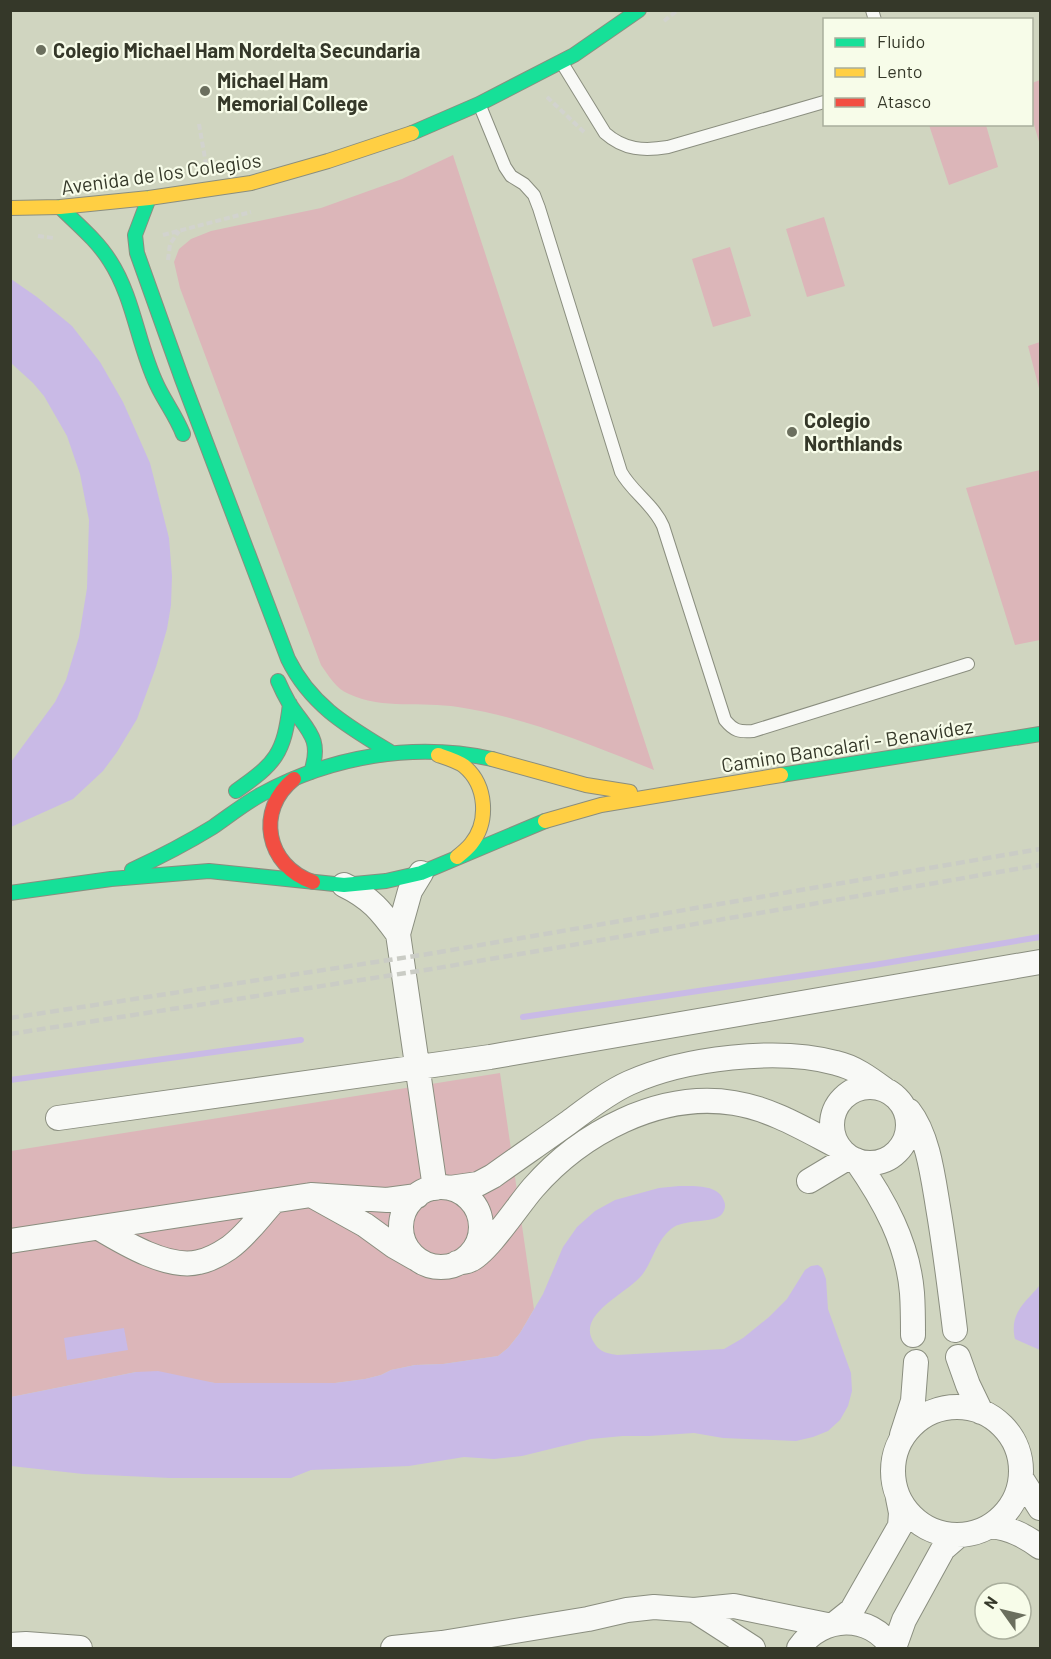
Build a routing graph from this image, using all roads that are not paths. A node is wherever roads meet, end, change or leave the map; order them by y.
1 (639, 10) edge
2 (561, 62) junction
3 (823, 103) edge
4 (480, 104) junction
5 (149, 198) junction
6 (60, 207) junction
7 (10, 208) edge
8 (190, 451) dead end
9 (968, 664) dead end
10 (274, 671) dead end
11 (290, 704) junction
12 (336, 715) junction
13 (374, 726) dead end
14 (1041, 734) edge
15 (432, 752) junction
16 (392, 753) junction
17 (527, 753) dead end
18 (311, 772) junction
19 (294, 778) junction
20 (566, 779) junction
21 (660, 794) junction
22 (222, 801) dead end
23 (206, 815) dead end
24 (175, 849) junction
25 (455, 858) junction
26 (421, 873) junction
27 (111, 879) junction
28 (314, 883) junction
29 (344, 885) junction
30 (10, 892) edge
31 (398, 934) junction
32 (1041, 962) edge
33 (416, 1066) junction
34 (892, 1095) junction
35 (58, 1118) dead end
36 (848, 1155) junction
37 (809, 1181) dead end
38 (434, 1190) junction
39 (310, 1195) junction
40 (274, 1201) junction
41 (99, 1228) junction
42 (10, 1241) edge
43 (420, 1260) junction
44 (457, 1263) junction
45 (950, 1286) junction
46 (912, 1292) junction
47 (955, 1330) dead end
48 (913, 1335) dead end
49 (958, 1357) dead end
50 (916, 1362) dead end
51 (981, 1412) junction
52 (901, 1438) junction
53 (1021, 1478) junction
54 (898, 1498) junction
55 (1041, 1508) edge
56 (991, 1526) junction
57 (958, 1536) junction
58 (1041, 1547) edge
59 (694, 1610) junction
60 (832, 1624) junction
61 (10, 1645) edge
62 (80, 1648) edge
63 (393, 1648) edge
64 (753, 1648) edge
65 (799, 1648) edge
66 (893, 1648) edge

1 - 2 main road, Avenida de los Colegios
2 - 3 lane
2 - 4 main road, Avenida de los Colegios
4 - 5 main road, Avenida de los Colegios
4 - 9 lane
5 - 6 main road, Avenida de los Colegios
5 - 12 main road
6 - 7 main road, Avenida de los Colegios
6 - 8 main road
10 - 11 main road
11 - 18 main road
11 - 22 main road
12 - 13 main road
12 - 16 main road
14 - 21 main road, Camino Bancalari - Benavídez
15 - 16 main road, Camino Bancalari - Benavídez
15 - 20 main road, Camino Bancalari - Benavídez
15 - 25 main road
16 - 18 main road, Camino Bancalari - Benavídez
17 - 20 main road
18 - 19 main road, Camino Bancalari - Benavídez
19 - 24 main road, Camino Bancalari - Benavídez
19 - 28 main road
20 - 21 main road, Camino Bancalari - Benavídez
21 - 25 main road, Camino Bancalari - Benavídez
23 - 24 main road
24 - 27 main road, Camino Bancalari - Benavídez
25 - 26 main road, Camino Bancalari - Benavídez
26 - 29 main road, Camino Bancalari - Benavídez
26 - 31 street
27 - 28 main road, Camino Bancalari - Benavídez
27 - 30 main road, Camino Bancalari - Benavídez
28 - 29 main road, Camino Bancalari - Benavídez
29 - 31 street
31 - 33 street
32 - 33 street
33 - 35 street
33 - 38 street
34 - 36 street
34 - 36 street
34 - 38 street
34 - 45 street
36 - 37 street
36 - 44 street
36 - 46 street
38 - 39 street
38 - 43 street
38 - 44 street
39 - 40 street
39 - 43 street
40 - 41 street
40 - 41 street
41 - 42 street
43 - 44 street
45 - 46 street
45 - 47 street
46 - 48 street
49 - 51 street
50 - 52 street
51 - 52 street
51 - 53 street
52 - 54 street
53 - 55 street
53 - 56 street
54 - 57 street
54 - 60 street
56 - 57 street
56 - 58 street
57 - 66 street
59 - 60 street
59 - 63 street
59 - 64 street
60 - 65 street
60 - 66 street
61 - 62 street

